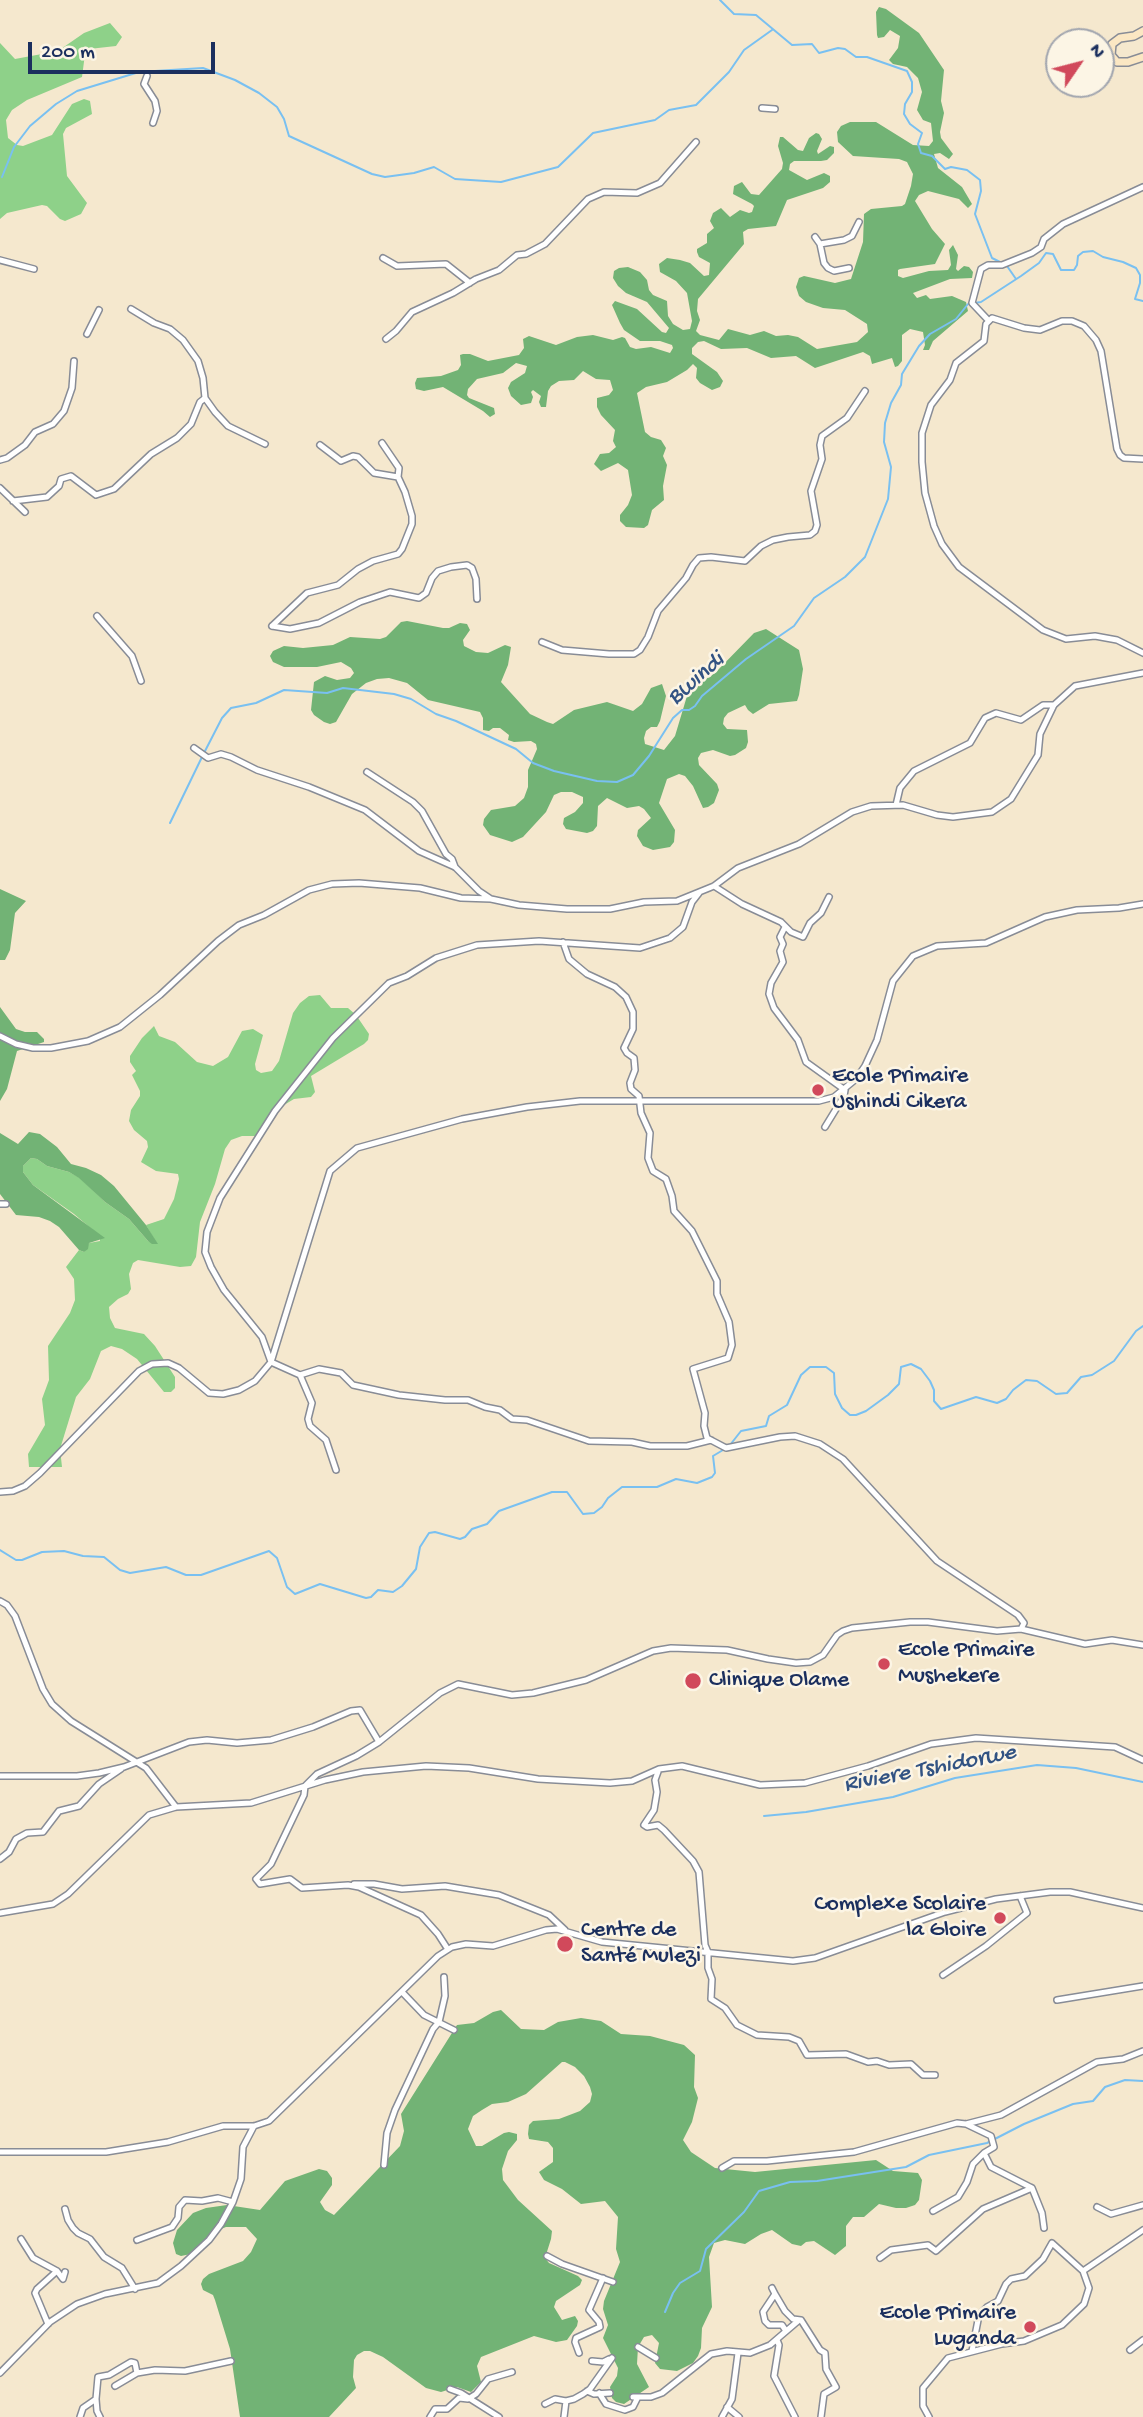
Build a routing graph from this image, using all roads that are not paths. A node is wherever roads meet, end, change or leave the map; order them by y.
1 (1143, 31) edge
2 (1143, 57) edge
3 (147, 76) dead end
4 (762, 108) dead end
5 (775, 109) dead end
6 (153, 123) dead end
7 (696, 142) dead end
8 (1143, 187) edge
9 (859, 222) dead end
10 (815, 237) dead end
11 (820, 244) junction
12 (383, 258) dead end
13 (0, 260) edge
14 (849, 268) dead end
15 (34, 269) dead end
16 (470, 283) junction
17 (131, 309) dead end
18 (99, 310) dead end
19 (989, 321) junction
20 (87, 334) dead end
21 (386, 339) dead end
22 (74, 361) dead end
23 (865, 391) dead end
24 (205, 398) junction
25 (382, 443) dead end
26 (265, 444) dead end
27 (320, 446) dead end
28 (1143, 459) edge
29 (0, 460) edge
30 (398, 477) junction
31 (0, 490) edge
32 (13, 501) junction
33 (25, 512) dead end
34 (477, 599) dead end
35 (97, 616) dead end
36 (542, 642) dead end
37 (1143, 653) edge
38 (1143, 673) edge
39 (141, 681) dead end
40 (1054, 705) junction
41 (194, 748) dead end
42 (367, 772) dead end
43 (896, 805) junction
44 (455, 867) junction
45 (714, 886) junction
46 (700, 892) junction
47 (829, 897) dead end
48 (491, 900) junction
49 (1143, 904) edge
50 (785, 927) junction
51 (563, 942) junction
52 (0, 1036) edge
53 (845, 1090) junction
54 (640, 1102) junction
55 (825, 1127) dead end
56 (271, 1362) junction
57 (300, 1375) junction
58 (711, 1440) junction
59 (336, 1471) dead end
60 (0, 1492) edge
61 (0, 1601) edge
62 (1021, 1629) junction
63 (1143, 1645) edge
64 (379, 1742) junction
65 (1143, 1760) edge
66 (137, 1761) junction
67 (124, 1767) junction
68 (659, 1769) junction
69 (0, 1776) edge
70 (304, 1786) junction
71 (176, 1807) junction
72 (0, 1858) edge
73 (348, 1885) junction
74 (1020, 1896) junction
75 (1143, 1908) edge
76 (0, 1913) edge
77 (567, 1932) junction
78 (447, 1948) junction
79 (708, 1952) junction
80 (943, 1975) dead end
81 (444, 1977) dead end
82 (1143, 1986) edge
83 (402, 1992) junction
84 (1057, 2000) dead end
85 (439, 2022) junction
86 (454, 2030) dead end
87 (1143, 2051) edge
88 (935, 2075) dead end
89 (966, 2124) junction
90 (254, 2126) junction
91 (0, 2152) edge
92 (984, 2153) junction
93 (384, 2165) dead end
94 (722, 2168) dead end
95 (1032, 2188) junction
96 (233, 2202) junction
97 (1143, 2205) edge
98 (1097, 2207) dead end
99 (65, 2209) dead end
100 (933, 2211) dead end
101 (1044, 2228) dead end
102 (1143, 2230) edge
103 (21, 2239) dead end
104 (137, 2240) dead end
105 (547, 2256) dead end
106 (880, 2258) dead end
107 (1083, 2270) junction
108 (58, 2271) junction
109 (65, 2272) dead end
110 (603, 2278) junction
111 (613, 2282) dead end
112 (135, 2289) junction
113 (798, 2321) junction
114 (48, 2324) junction
115 (786, 2332) junction
116 (777, 2340) junction
117 (1143, 2340) edge
118 (638, 2347) dead end
119 (1130, 2350) dead end
120 (972, 2351) junction
121 (579, 2353) dead end
122 (738, 2353) junction
123 (656, 2358) dead end
124 (231, 2361) dead end
125 (592, 2361) dead end
126 (686, 2366) dead end
127 (693, 2370) junction
128 (512, 2372) dead end
129 (0, 2373) edge
130 (137, 2373) junction
131 (115, 2386) dead end
132 (450, 2389) dead end
133 (554, 2391) dead end
134 (587, 2391) junction
135 (599, 2393) junction
136 (610, 2393) dead end
137 (96, 2399) junction
138 (468, 2399) junction
139 (555, 2399) junction
140 (566, 2401) junction
141 (545, 2404) dead end
142 (727, 2407) junction
143 (80, 2417) edge
144 (100, 2417) edge
145 (430, 2417) edge
146 (499, 2417) edge
147 (564, 2417) edge
148 (722, 2417) edge
149 (739, 2417) edge
150 (795, 2417) edge
151 (821, 2417) edge
152 (929, 2417) edge

1 - 2 street
3 - 6 street
4 - 5 street
7 - 16 street
8 - 19 street
9 - 11 street
10 - 11 street
11 - 14 street
12 - 16 street
13 - 15 street
16 - 21 street
17 - 24 street
18 - 20 street
19 - 28 street
19 - 37 street
22 - 29 street
23 - 36 street
24 - 26 street
24 - 32 street
25 - 30 street
27 - 30 street
30 - 34 street
31 - 32 street
32 - 33 street
35 - 39 street
38 - 40 street
40 - 43 street
40 - 43 street
41 - 44 street
42 - 44 street
43 - 45 street
44 - 48 street
45 - 46 street
45 - 50 street
46 - 48 street
46 - 51 street
47 - 50 street
48 - 52 street
49 - 53 street
50 - 53 street
51 - 54 street
51 - 56 street
53 - 54 street
53 - 55 street
54 - 56 street
54 - 58 street
56 - 57 street
56 - 60 street
57 - 58 street
57 - 59 street
58 - 62 street
61 - 66 street
62 - 63 street
62 - 64 street
64 - 66 street
64 - 70 street
65 - 68 street
66 - 67 street
66 - 71 street
67 - 69 street
67 - 72 street
68 - 70 street
68 - 79 street
70 - 71 street
70 - 73 street
71 - 76 street
73 - 77 street
73 - 78 street
74 - 75 street
74 - 79 street
74 - 80 street
77 - 78 street
77 - 79 street
78 - 83 street
79 - 88 street
81 - 85 street
82 - 84 street
83 - 85 street
83 - 90 street
85 - 86 street
85 - 93 street
87 - 89 street
89 - 92 street
89 - 94 street
90 - 91 street
90 - 96 street
92 - 95 street
92 - 100 street
95 - 101 street
95 - 106 street
96 - 104 street
96 - 112 street
97 - 98 street
99 - 112 street
102 - 107 street
103 - 108 street
105 - 110 street
107 - 120 street
107 - 120 street
108 - 109 street
108 - 114 street
110 - 111 street
110 - 121 street
112 - 114 street
113 - 115 street
113 - 115 street
113 - 151 street
114 - 129 street
115 - 116 street
116 - 122 street
116 - 150 street
117 - 119 street
118 - 123 street
120 - 152 street
122 - 127 street
122 - 142 street
124 - 130 street
125 - 134 street
126 - 127 street
127 - 135 street
128 - 138 street
130 - 131 street
130 - 137 street
132 - 138 street
133 - 139 street
134 - 135 street
134 - 140 street
135 - 136 street
137 - 143 street
137 - 144 street
138 - 145 street
138 - 146 street
139 - 140 street
139 - 141 street
140 - 147 street
142 - 148 street
142 - 149 street

